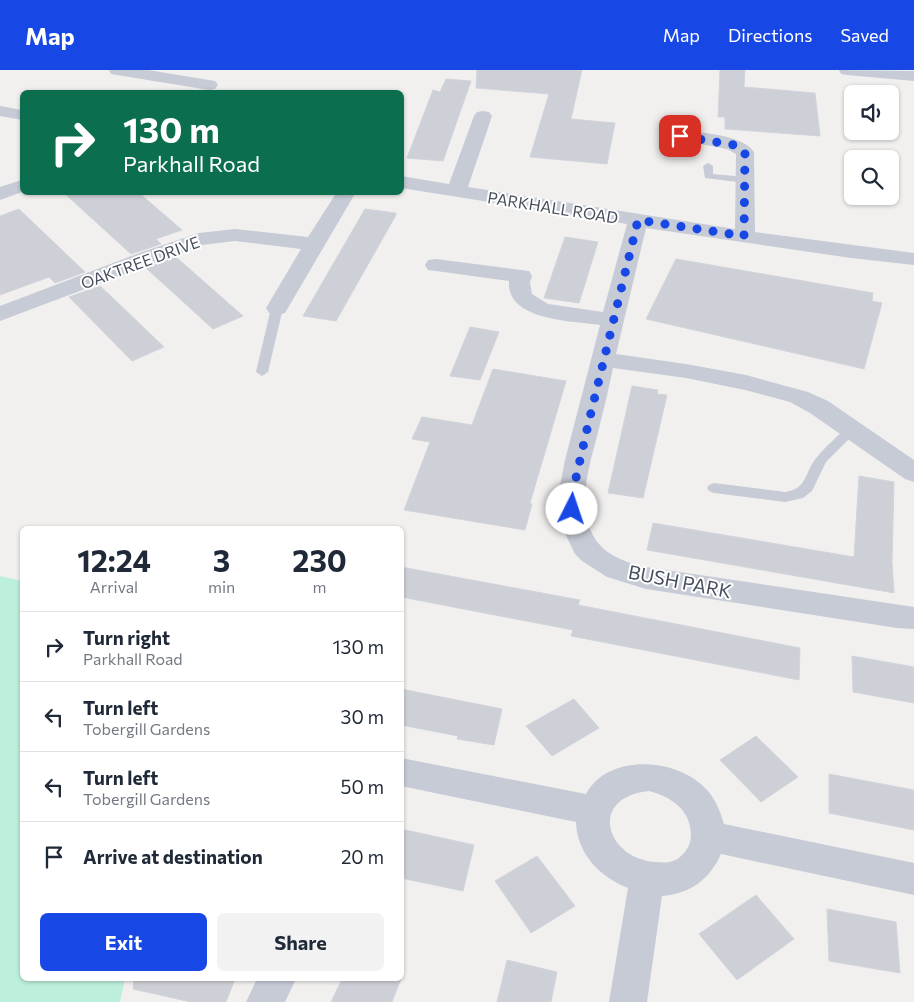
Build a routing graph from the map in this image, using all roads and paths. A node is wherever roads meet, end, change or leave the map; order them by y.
1 (117, 70) edge
2 (848, 70) edge
3 (914, 76) edge
4 (209, 84) edge
5 (0, 111) edge
6 (20, 115) edge
7 (483, 116) dead end
8 (680, 136) dead end
9 (708, 166) dead end
10 (746, 180) junction
11 (404, 183) edge
12 (20, 187) edge
13 (456, 192) junction
14 (0, 194) edge
15 (345, 195) edge
16 (638, 220) junction
17 (744, 236) junction
18 (314, 244) junction
19 (914, 259) edge
20 (436, 265) dead end
21 (277, 308) joint
22 (0, 314) edge
23 (613, 320) junction
24 (603, 359) junction
25 (262, 372) dead end
26 (852, 429) junction
27 (914, 473) edge
28 (714, 488) dead end
29 (914, 618) edge
30 (404, 773) edge
31 (594, 811) junction
32 (709, 836) junction
33 (647, 879) junction
34 (914, 879) edge
35 (276, 981) edge
36 (265, 1002) edge
37 (628, 1002) edge

1 - 4 street
2 - 3 street
5 - 6 street
7 - 13 street
8 - 10 street
9 - 10 lane
10 - 17 street
11 - 13 street, PARKHALL ROAD
12 - 14 street
13 - 16 street, PARKHALL ROAD
15 - 18 street
16 - 17 street, PARKHALL ROAD
16 - 23 street, BUSH PARK
17 - 19 street, PARKHALL ROAD
18 - 21 street
18 - 22 street, OAKTREE DRIVE
20 - 23 street
21 - 25 lane
23 - 24 street, BUSH PARK
24 - 26 street
24 - 29 street, BUSH PARK
26 - 27 street
26 - 28 lane
30 - 31 street
31 - 32 street
31 - 33 street
32 - 33 street
32 - 34 street
33 - 37 street
35 - 36 street

